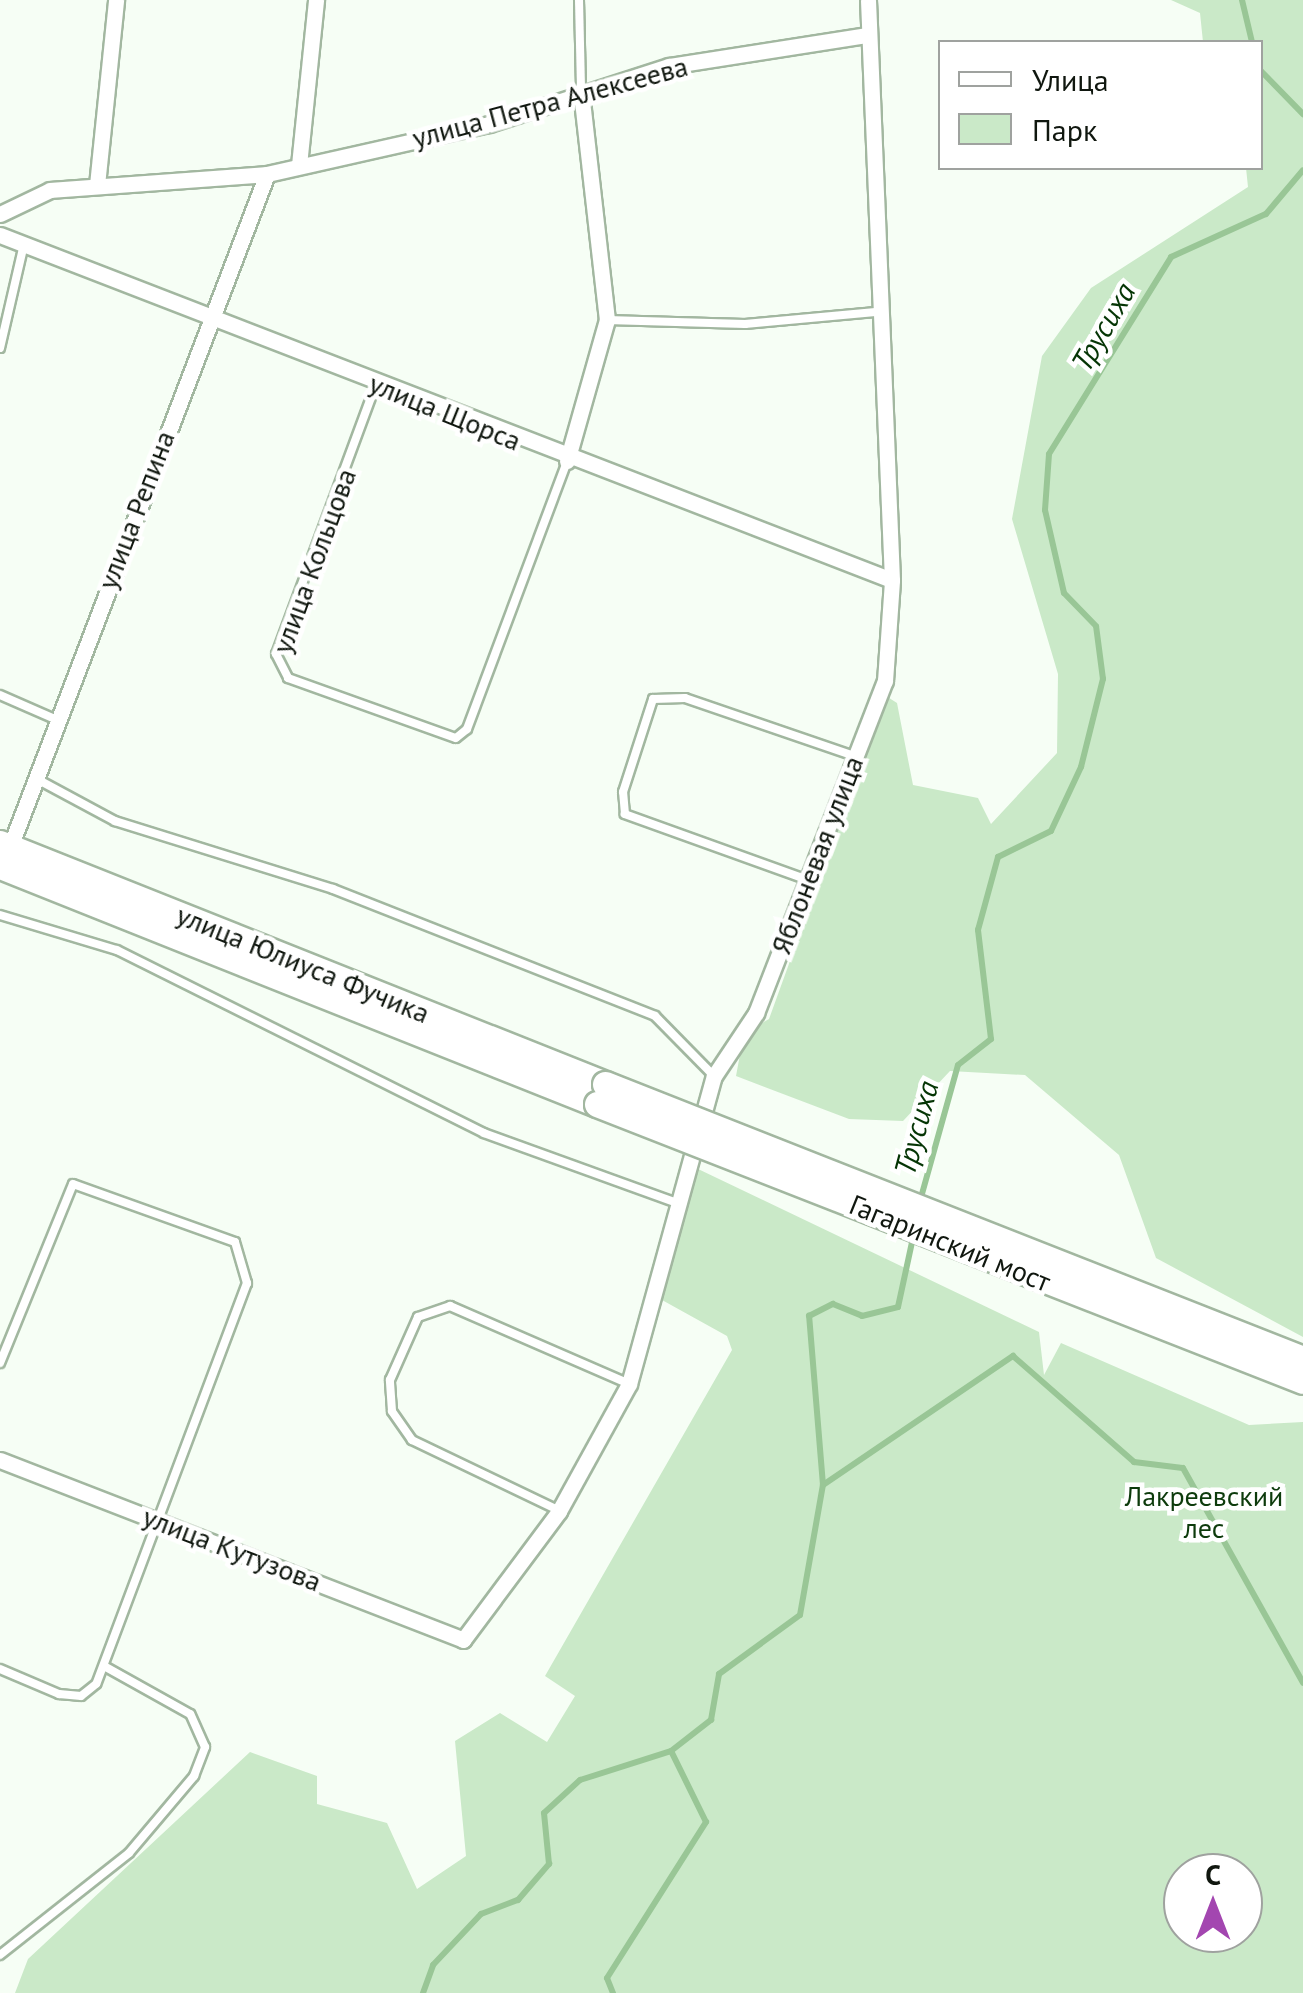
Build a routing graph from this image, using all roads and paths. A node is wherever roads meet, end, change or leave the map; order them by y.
1 (116, 0) edge
2 (316, 0) edge
3 (578, 0) edge
4 (868, 0) edge
5 (867, 35) junction
6 (581, 92) junction
7 (299, 165) junction
8 (268, 174) junction
9 (98, 185) junction
10 (0, 214) edge
11 (0, 235) edge
12 (24, 244) junction
13 (875, 312) junction
14 (210, 316) junction
15 (607, 320) junction
16 (0, 348) edge
17 (376, 384) junction
18 (567, 462) junction
19 (892, 580) junction
20 (0, 695) edge
21 (55, 719) junction
22 (856, 757) junction
23 (36, 778) junction
24 (3, 860) edge
25 (808, 880) junction
26 (0, 916) edge
27 (714, 1076) junction
28 (601, 1094) junction
29 (684, 1206) junction
30 (1303, 1359) edge
31 (0, 1362) edge
32 (1303, 1381) edge
33 (629, 1384) junction
34 (0, 1460) edge
35 (559, 1511) junction
36 (152, 1518) junction
37 (464, 1640) joint
38 (106, 1667) junction
39 (0, 1669) edge
40 (0, 1955) edge

1 - 9 street
2 - 7 street
3 - 6 lane
4 - 5 street, Яблоневая улица
5 - 6 street, улица Петра Алексеева
5 - 13 street, Яблоневая улица
6 - 7 street, улица Петра Алексеева
6 - 15 street
7 - 8 street, улица Петра Алексеева
8 - 9 street, улица Петра Алексеева
8 - 14 street, улица Репина
9 - 10 street, улица Петра Алексеева
11 - 12 street, улица Щорса
12 - 14 street, улица Щорса
12 - 16 lane
13 - 15 lane
13 - 19 street, Яблоневая улица
14 - 17 street, улица Щорса
14 - 21 street, улица Репина
15 - 18 street
17 - 18 street, улица Щорса
17 - 18 lane, улица Кольцова
18 - 19 street, улица Щорса
19 - 22 street, Яблоневая улица
20 - 21 lane
21 - 23 street, улица Репина
22 - 25 street, Яблоневая улица
22 - 25 lane
23 - 24 street, улица Репина
23 - 27 lane
24 - 28 main road, улица Юлиуса Фучика
25 - 27 street, Яблоневая улица
26 - 29 lane
27 - 29 street, Яблоневая улица
28 - 30 main road, Гагаринский мост, bridge
28 - 32 main road, Гагаринский мост, bridge
29 - 33 street, Яблоневая улица
31 - 36 lane
33 - 35 street, Яблоневая улица
33 - 35 lane
34 - 36 street, улица Кутузова
35 - 37 street, Яблоневая улица
36 - 37 street, улица Кутузова
36 - 38 lane
38 - 39 lane
38 - 40 lane

